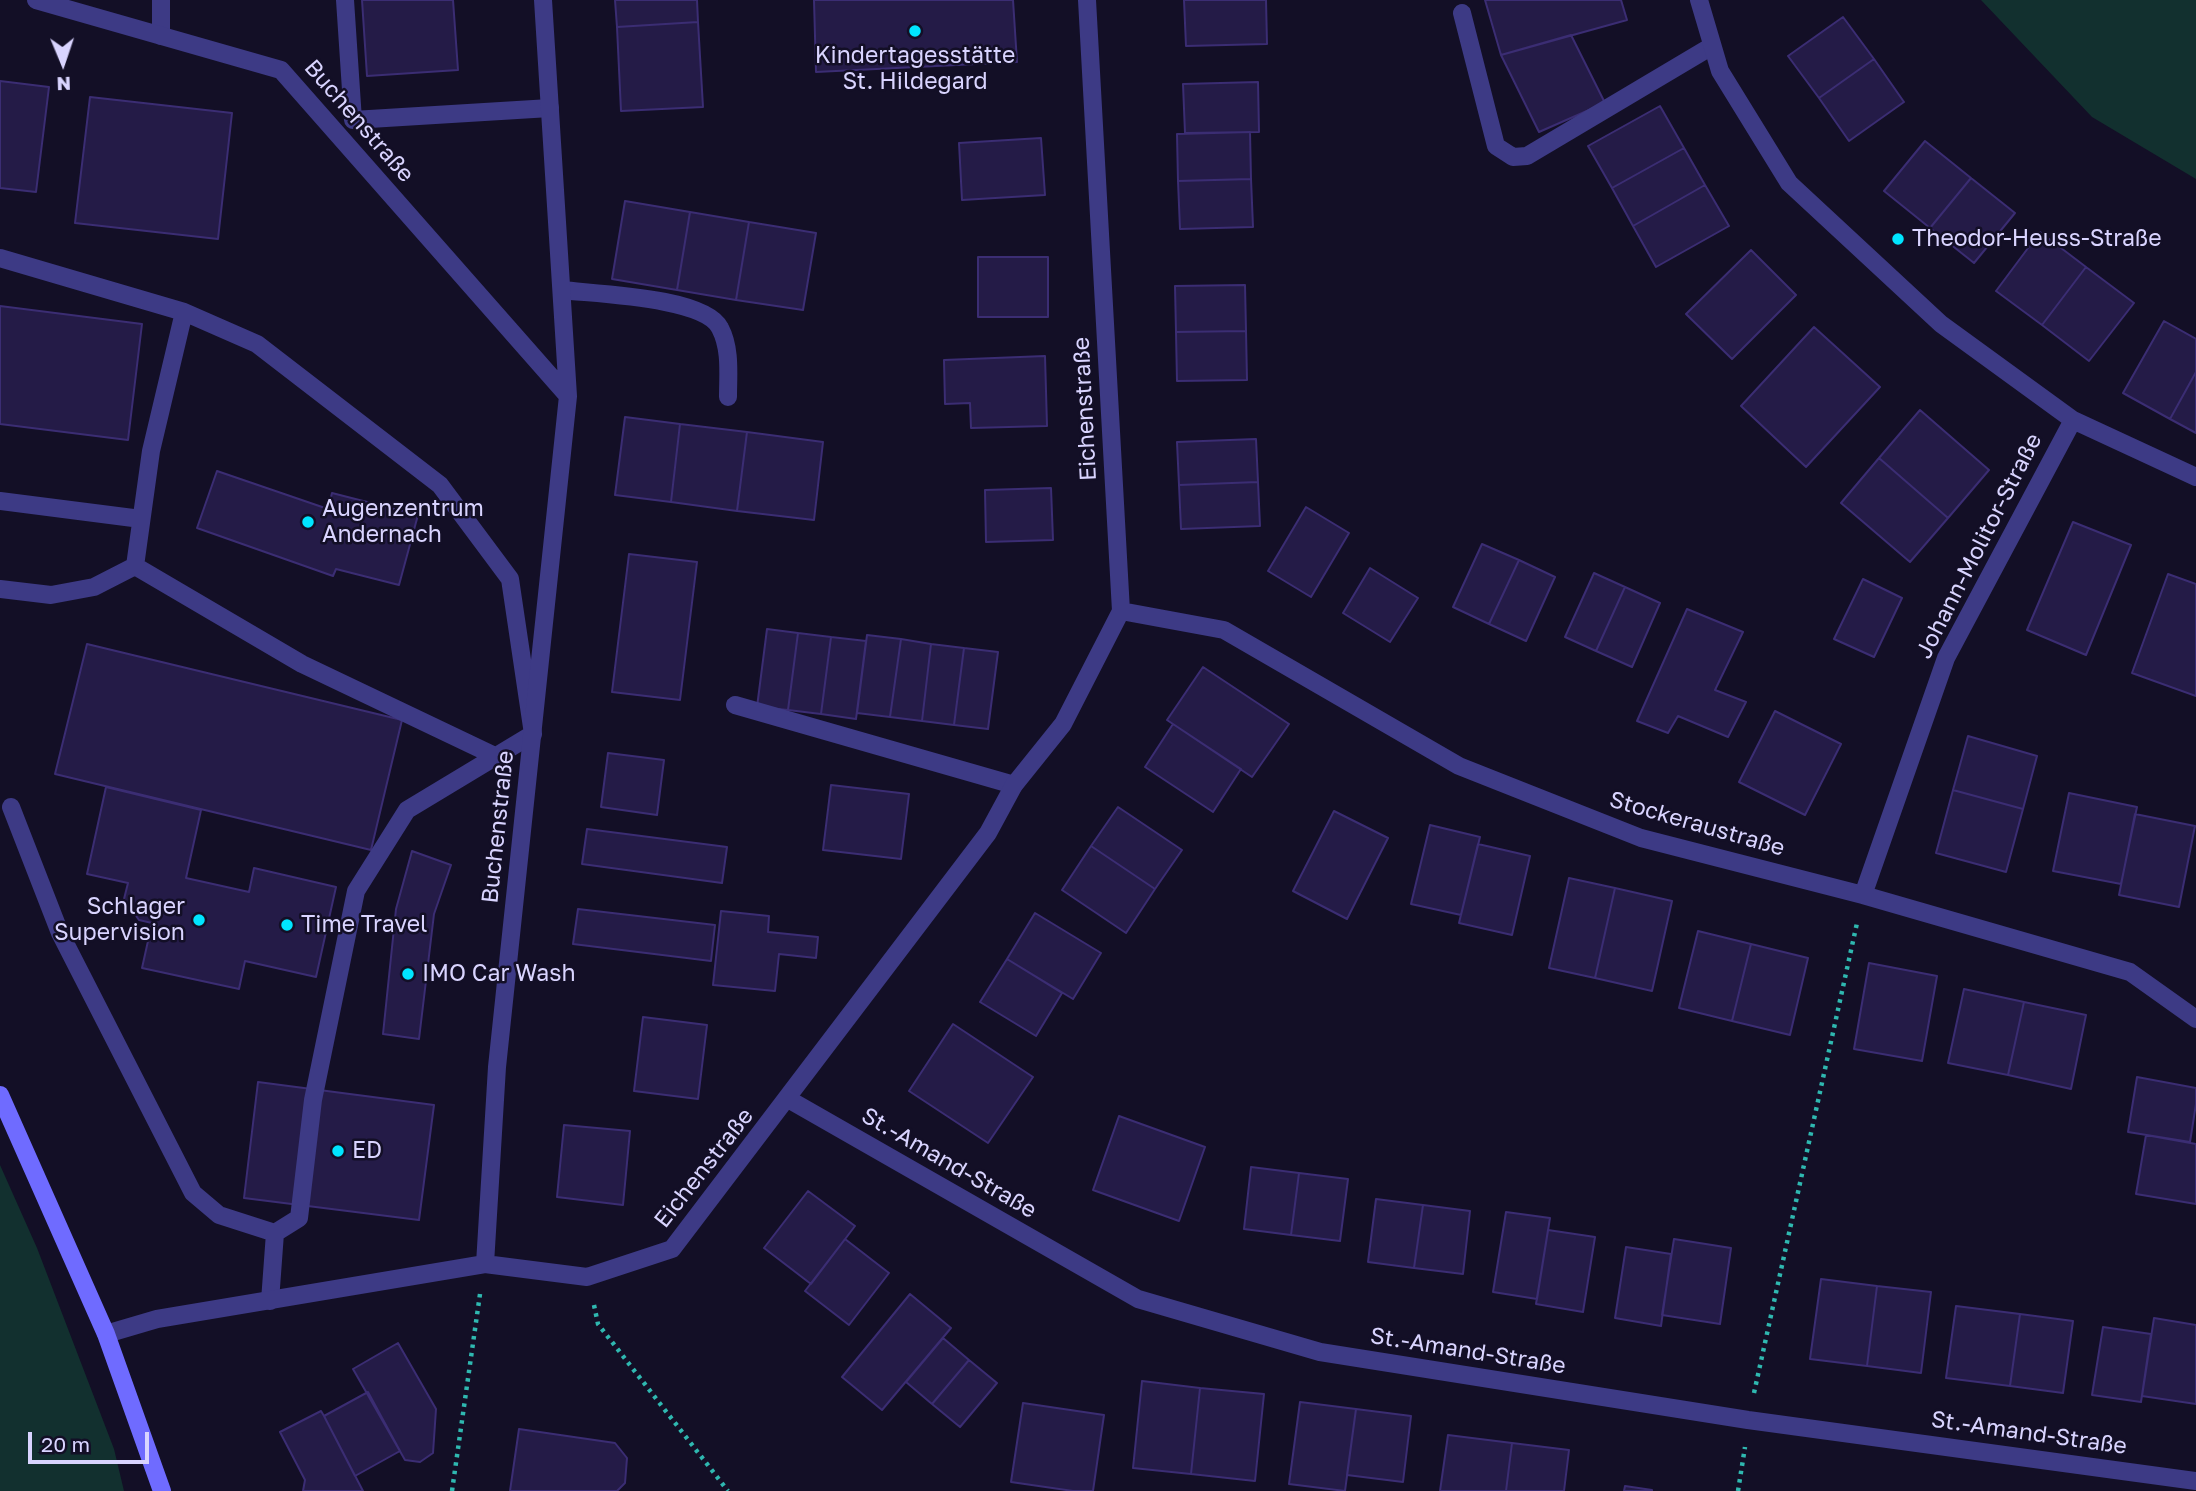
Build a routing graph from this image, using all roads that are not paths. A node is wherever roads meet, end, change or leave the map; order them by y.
1 (36, 0) edge
2 (161, 0) edge
3 (345, 0) edge
4 (543, 0) edge
5 (1087, 0) edge
6 (1699, 0) edge
7 (1462, 13) dead end
8 (161, 36) junction
9 (1712, 46) junction
10 (550, 108) junction
11 (0, 258) edge
12 (562, 290) junction
13 (184, 312) junction
14 (568, 396) junction
15 (728, 397) dead end
16 (2073, 420) junction
17 (2196, 477) edge
18 (0, 501) edge
19 (141, 519) junction
20 (135, 566) junction
21 (0, 589) edge
22 (1121, 611) junction
23 (735, 705) dead end
24 (533, 734) junction
25 (495, 756) junction
26 (1014, 785) junction
27 (11, 807) dead end
28 (1863, 895) junction
29 (2196, 1019) edge
30 (0, 1095) edge
31 (788, 1099) junction
32 (275, 1233) junction
33 (485, 1264) junction
34 (270, 1301) junction
35 (106, 1334) junction
36 (2196, 1481) edge
37 (162, 1491) edge

1 - 8 street, Buchenstraße
2 - 8 street
3 - 10 street
4 - 10 street, Buchenstraße
5 - 22 street, Eichenstraße
6 - 9 street
7 - 9 street
8 - 14 street, Buchenstraße
9 - 16 street
10 - 12 street, Buchenstraße
11 - 13 street
12 - 14 street, Buchenstraße
12 - 15 street
13 - 19 street
13 - 24 street
14 - 24 street, Buchenstraße
16 - 17 street
16 - 28 street, Johann-Molitor-Straße
18 - 19 street
19 - 20 street
20 - 21 street
20 - 25 street
22 - 26 street, Eichenstraße
22 - 28 street, Stockeraustraße
23 - 26 street
24 - 25 street
24 - 33 street, Buchenstraße
25 - 32 street
26 - 31 street, Eichenstraße
27 - 32 street
28 - 29 street, Stockeraustraße
30 - 35 main road
31 - 33 street, Eichenstraße
31 - 36 street, St.-Amand-Straße
32 - 34 street
33 - 34 street, Eichenstraße
34 - 35 street, Eichenstraße
35 - 37 main road

